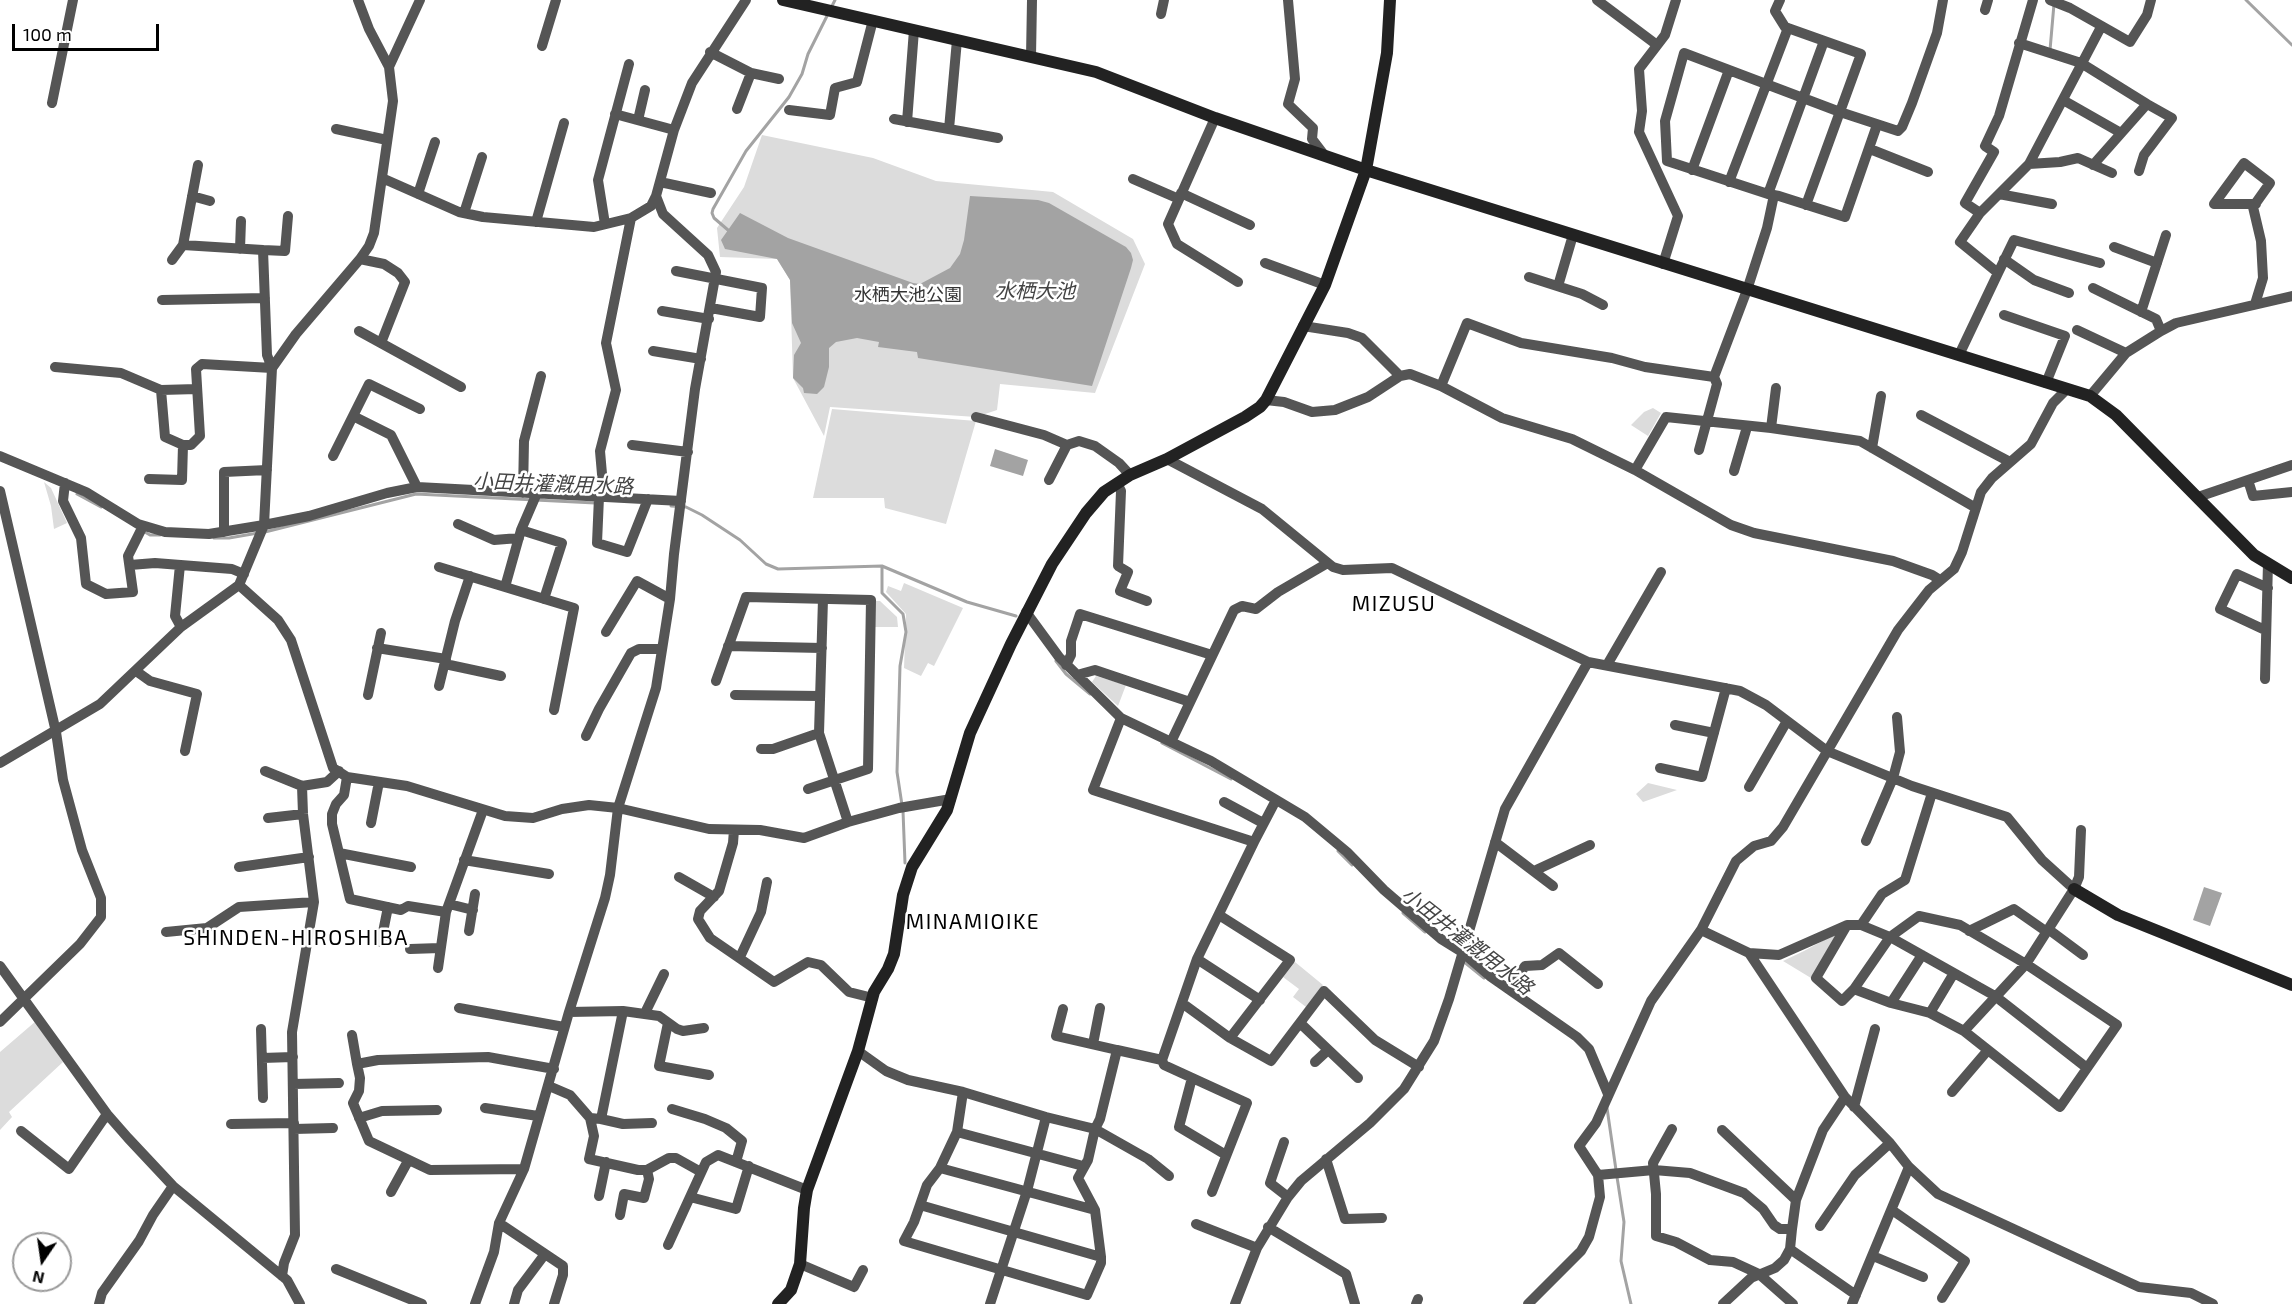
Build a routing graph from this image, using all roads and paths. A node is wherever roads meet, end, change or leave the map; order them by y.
1 (73, 0) edge
2 (358, 0) edge
3 (420, 0) edge
4 (556, 0) edge
5 (746, 0) edge
6 (783, 0) edge
7 (1032, 0) edge
8 (1164, 0) edge
9 (1288, 0) edge
10 (1390, 0) edge
11 (1597, 0) edge
12 (1677, 0) edge
13 (1780, 0) edge
14 (1943, 0) edge
15 (2033, 0) edge
16 (2050, 0) edge
17 (2151, 0) edge
18 (2073, 4) edge
19 (1161, 14) dead end
20 (873, 20) junction
21 (2101, 27) junction
22 (1788, 28) junction
23 (914, 30) junction
24 (957, 40) junction
25 (1824, 41) junction
26 (2019, 43) junction
27 (1657, 45) junction
28 (542, 46) dead end
29 (710, 52) junction
30 (1031, 57) junction
31 (2081, 63) junction
32 (629, 64) dead end
33 (389, 67) junction
34 (1729, 70) junction
35 (752, 73) junction
36 (778, 79) dead end
37 (1766, 83) junction
38 (645, 90) dead end
39 (1804, 97) junction
40 (2063, 100) junction
41 (52, 104) dead end
42 (2147, 104) junction
43 (737, 109) dead end
44 (789, 110) dead end
45 (1840, 112) junction
46 (615, 114) junction
47 (1215, 118) junction
48 (894, 119) dead end
49 (638, 120) junction
50 (907, 122) junction
51 (564, 123) dead end
52 (1877, 125) junction
53 (336, 129) dead end
54 (949, 129) junction
55 (674, 130) junction
56 (2121, 134) junction
57 (998, 138) dead end
58 (387, 140) junction
59 (435, 142) dead end
60 (1870, 149) junction
61 (1325, 156) junction
62 (482, 157) dead end
63 (2029, 164) junction
64 (198, 165) dead end
65 (2093, 165) junction
66 (1366, 170) junction
67 (1692, 170) junction
68 (2139, 171) dead end
69 (1928, 172) dead end
70 (2112, 173) dead end
71 (382, 178) junction
72 (1133, 179) dead end
73 (660, 182) junction
74 (1729, 182) junction
75 (711, 193) dead end
76 (418, 194) junction
77 (1999, 194) junction
78 (1771, 195) junction
79 (192, 196) junction
80 (656, 196) junction
81 (1180, 196) junction
82 (210, 201) dead end
83 (2052, 204) dead end
84 (2256, 204) junction
85 (1806, 205) junction
86 (464, 213) junction
87 (1980, 213) junction
88 (288, 216) dead end
89 (631, 218) junction
90 (241, 221) dead end
91 (536, 222) junction
92 (605, 224) junction
93 (1250, 225) dead end
94 (1573, 235) junction
95 (2166, 235) dead end
96 (183, 245) junction
97 (2114, 247) dead end
98 (240, 249) junction
99 (263, 250) junction
100 (360, 259) junction
101 (2004, 259) junction
102 (172, 260) dead end
103 (1265, 262) dead end
104 (2100, 263) dead end
105 (2157, 263) junction
106 (1663, 264) junction
107 (676, 271) dead end
108 (1998, 273) junction
109 (1529, 277) dead end
110 (715, 279) junction
111 (1238, 282) dead end
112 (1325, 285) junction
113 (1558, 286) junction
114 (2093, 288) dead end
115 (1747, 290) junction
116 (2069, 293) dead end
117 (2292, 296) edge
118 (265, 298) junction
119 (162, 300) dead end
120 (2254, 304) junction
121 (1604, 305) dead end
122 (711, 308) junction
123 (662, 311) dead end
124 (2141, 312) junction
125 (2004, 315) dead end
126 (709, 319) junction
127 (1303, 326) junction
128 (2077, 330) dead end
129 (359, 331) dead end
130 (2162, 331) junction
131 (381, 343) junction
132 (653, 351) dead end
133 (2126, 353) junction
134 (1959, 355) junction
135 (701, 359) junction
136 (55, 367) dead end
137 (272, 368) junction
138 (541, 376) dead end
139 (1400, 376) junction
140 (1714, 376) junction
141 (2046, 383) junction
142 (1441, 386) junction
143 (461, 387) dead end
144 (1776, 388) dead end
145 (197, 389) junction
146 (160, 390) junction
147 (2066, 390) junction
148 (1881, 396) dead end
149 (2090, 396) junction
150 (1266, 400) junction
151 (420, 409) dead end
152 (1921, 415) dead end
153 (353, 416) junction
154 (976, 417) dead end
155 (1706, 422) junction
156 (1747, 427) junction
157 (1771, 428) junction
158 (183, 445) junction
159 (632, 445) dead end
160 (1067, 445) junction
161 (1872, 448) junction
162 (1699, 450) dead end
163 (688, 452) junction
164 (0, 456) edge
165 (333, 456) dead end
166 (1167, 459) junction
167 (2010, 462) junction
168 (2292, 465) edge
169 (267, 470) junction
170 (1635, 470) junction
171 (1734, 471) dead end
172 (1130, 475) junction
173 (148, 479) dead end
174 (1049, 480) dead end
175 (2248, 480) junction
176 (65, 483) junction
177 (1117, 483) junction
178 (417, 487) junction
179 (0, 491) edge
180 (2292, 492) edge
181 (523, 493) junction
182 (537, 494) junction
183 (2198, 497) junction
184 (600, 500) junction
185 (647, 502) junction
186 (681, 506) junction
187 (1976, 508) junction
188 (458, 524) dead end
189 (264, 525) junction
190 (140, 531) junction
191 (224, 532) junction
192 (520, 534) junction
193 (2268, 563) junction
194 (1326, 564) junction
195 (130, 565) junction
196 (180, 565) junction
197 (439, 567) dead end
198 (1660, 572) dead end
199 (470, 576) junction
200 (2292, 578) edge
201 (241, 580) junction
202 (1940, 580) junction
203 (505, 587) junction
204 (2268, 588) junction
205 (544, 599) junction
206 (670, 599) junction
207 (823, 599) junction
208 (1147, 602) dead end
209 (1026, 612) junction
210 (181, 627) junction
211 (2265, 630) junction
212 (606, 632) dead end
213 (381, 633) dead end
214 (728, 646) junction
215 (377, 648) junction
216 (822, 648) junction
217 (661, 649) junction
218 (1212, 655) junction
219 (446, 661) junction
220 (1588, 662) junction
221 (1066, 665) junction
222 (1607, 665) junction
223 (136, 671) junction
224 (1077, 675) junction
225 (501, 676) dead end
226 (2265, 679) dead end
227 (716, 681) dead end
228 (439, 686) dead end
229 (1726, 688) junction
230 (368, 694) dead end
231 (735, 695) dead end
232 (820, 696) junction
233 (1190, 702) junction
234 (554, 710) dead end
235 (1897, 717) dead end
236 (1787, 721) junction
237 (1120, 722) junction
238 (1675, 725) dead end
239 (56, 732) junction
240 (819, 733) junction
241 (1714, 733) junction
242 (586, 736) dead end
243 (1171, 742) junction
244 (761, 749) dead end
245 (1827, 751) junction
246 (185, 752) dead end
247 (0, 763) edge
248 (1660, 768) dead end
249 (265, 771) dead end
250 (343, 774) junction
251 (1893, 778) junction
252 (833, 780) junction
253 (379, 782) junction
254 (302, 786) junction
255 (1749, 787) dead end
256 (808, 789) dead end
257 (1932, 793) junction
258 (951, 799) junction
259 (1224, 802) dead end
260 (1274, 802) junction
261 (618, 808) junction
262 (483, 810) junction
263 (303, 814) junction
264 (268, 818) dead end
265 (848, 822) junction
266 (372, 823) dead end
267 (1263, 823) junction
268 (734, 830) junction
269 (2081, 830) dead end
270 (1866, 841) dead end
271 (1254, 842) junction
272 (1496, 842) junction
273 (1590, 845) dead end
274 (339, 853) junction
275 (309, 858) junction
276 (464, 860) junction
277 (239, 867) dead end
278 (411, 867) dead end
279 (1534, 871) junction
280 (549, 874) dead end
281 (679, 877) dead end
282 (767, 882) dead end
283 (1553, 886) dead end
284 (2074, 889) junction
285 (476, 894) dead end
286 (714, 897) junction
287 (314, 902) junction
288 (388, 907) junction
289 (448, 908) junction
290 (473, 910) junction
291 (1219, 915) junction
292 (1847, 925) junction
293 (1861, 925) junction
294 (1701, 930) junction
295 (2048, 930) junction
296 (469, 931) dead end
297 (1969, 931) junction
298 (165, 932) dead end
299 (1890, 937) junction
300 (381, 942) dead end
301 (440, 948) junction
302 (410, 949) dead end
303 (1462, 952) junction
304 (1749, 953) junction
305 (1922, 955) junction
306 (2083, 955) dead end
307 (740, 957) junction
308 (1197, 959) junction
309 (2026, 964) junction
310 (0, 966) edge
311 (438, 968) dead end
312 (1954, 973) junction
313 (664, 974) dead end
314 (1598, 984) dead end
315 (2292, 985) edge
316 (1510, 989) junction
317 (1854, 989) junction
318 (1995, 996) junction
319 (873, 998) junction
320 (25, 999) junction
321 (1260, 1000) junction
322 (1182, 1003) junction
323 (1891, 1003) junction
324 (459, 1008) dead end
325 (1100, 1008) dead end
326 (1063, 1009) dead end
327 (623, 1011) junction
328 (568, 1012) junction
329 (645, 1013) junction
330 (1930, 1013) junction
331 (0, 1022) edge
332 (668, 1023) junction
333 (1300, 1023) junction
334 (564, 1027) junction
335 (704, 1028) dead end
336 (261, 1029) dead end
337 (1875, 1029) dead end
338 (1964, 1031) junction
339 (352, 1035) dead end
340 (1230, 1038) junction
341 (1093, 1044) junction
342 (1117, 1050) junction
343 (1328, 1050) junction
344 (1988, 1050) junction
345 (858, 1052) junction
346 (293, 1057) junction
347 (262, 1058) junction
348 (1162, 1060) junction
349 (1315, 1062) dead end
350 (357, 1064) junction
351 (1419, 1067) junction
352 (2087, 1068) junction
353 (554, 1069) junction
354 (709, 1076) dead end
355 (1192, 1078) junction
356 (1358, 1078) dead end
357 (339, 1083) dead end
358 (293, 1084) junction
359 (549, 1086) junction
360 (963, 1092) junction
361 (1952, 1092) dead end
362 (1608, 1094) junction
363 (1845, 1097) junction
364 (263, 1098) dead end
365 (1854, 1107) junction
366 (485, 1108) dead end
367 (672, 1109) dead end
368 (437, 1110) dead end
369 (107, 1114) junction
370 (538, 1116) junction
371 (359, 1118) junction
372 (1046, 1118) junction
373 (596, 1119) junction
374 (652, 1123) dead end
375 (231, 1124) dead end
376 (294, 1126) junction
377 (333, 1128) dead end
378 (1672, 1129) dead end
379 (1095, 1130) junction
380 (1722, 1130) dead end
381 (21, 1131) dead end
382 (957, 1132) junction
383 (1284, 1142) dead end
384 (1890, 1143) junction
385 (1037, 1154) junction
386 (1226, 1155) junction
387 (1326, 1160) junction
388 (408, 1161) junction
389 (606, 1162) junction
390 (736, 1162) junction
391 (749, 1166) junction
392 (1083, 1166) junction
393 (1909, 1167) junction
394 (940, 1168) junction
395 (524, 1169) junction
396 (647, 1170) junction
397 (1654, 1170) junction
398 (701, 1172) junction
399 (1598, 1174) junction
400 (1169, 1176) dead end
401 (173, 1185) junction
402 (807, 1191) junction
403 (1028, 1191) junction
404 (391, 1192) dead end
405 (1212, 1192) dead end
406 (598, 1196) dead end
407 (690, 1197) junction
408 (1288, 1197) junction
409 (1796, 1200) junction
410 (920, 1205) junction
411 (1095, 1210) junction
412 (1892, 1210) junction
413 (620, 1215) dead end
414 (1382, 1218) dead end
415 (499, 1223) junction
416 (1196, 1224) dead end
417 (1820, 1226) dead end
418 (1268, 1227) junction
419 (1792, 1229) junction
420 (1014, 1232) junction
421 (668, 1245) dead end
422 (1257, 1248) junction
423 (1790, 1249) junction
424 (545, 1254) junction
425 (1873, 1256) junction
426 (1101, 1257) junction
427 (800, 1264) junction
428 (336, 1269) dead end
429 (1001, 1269) junction
430 (863, 1270) dead end
431 (1759, 1274) junction
432 (282, 1276) junction
433 (1923, 1277) dead end
434 (1942, 1298) dead end
435 (1085, 1299) edge
436 (1854, 1300) edge
437 (99, 1304) edge
438 (300, 1304) edge
439 (422, 1304) edge
440 (475, 1304) edge
441 (514, 1304) edge
442 (554, 1304) edge
443 (778, 1304) edge
444 (990, 1304) edge
445 (1235, 1304) edge
446 (1355, 1304) edge
447 (1528, 1304) edge
448 (1723, 1304) edge
449 (1793, 1304) edge
450 (2213, 1304) edge

1 - 41 street
2 - 33 street
3 - 33 street
4 - 28 street
5 - 29 street
6 - 20 street
7 - 30 street
8 - 19 street
9 - 61 street
10 - 66 street
11 - 27 street
12 - 27 street
13 - 22 street
14 - 52 street
15 - 26 street
16 - 18 street
17 - 21 street
18 - 21 street
20 - 23 street
20 - 44 street
21 - 31 street
22 - 25 street
22 - 37 street
23 - 24 street
23 - 50 street
24 - 30 street
24 - 54 street
25 - 39 street
25 - 45 street
26 - 31 street
26 - 87 street
27 - 106 street
29 - 35 street
29 - 55 street
30 - 47 street
31 - 40 street
31 - 42 street
32 - 46 street
33 - 58 street
34 - 37 street
34 - 67 street
34 - 67 street
35 - 36 street
35 - 43 street
37 - 39 street
37 - 74 street
38 - 49 street
39 - 45 street
39 - 78 street
40 - 56 street
40 - 63 street
42 - 56 street
42 - 68 street
45 - 52 street
45 - 85 street
46 - 49 street
46 - 92 street
47 - 61 street
47 - 81 street
48 - 50 street
49 - 55 street
50 - 54 street
51 - 91 street
52 - 60 street
53 - 58 street
54 - 57 street
55 - 73 street
56 - 65 street
58 - 71 street
59 - 76 street
60 - 69 street
60 - 85 street
61 - 66 street
62 - 86 street
63 - 65 street
63 - 77 street
64 - 79 street
65 - 70 street
66 - 94 street
66 - 112 street
67 - 74 street
71 - 76 street
71 - 100 street
72 - 81 street
73 - 75 street
73 - 80 street
74 - 78 street
76 - 86 street
77 - 83 street
77 - 87 street
78 - 85 street
78 - 115 street
79 - 82 street
79 - 96 street
80 - 89 street
80 - 110 street
81 - 93 street
81 - 111 street
84 - 84 street
84 - 120 street
86 - 91 street
87 - 108 street
88 - 99 street
89 - 92 street
89 - 184 street
90 - 98 street
91 - 92 street
94 - 106 street
94 - 113 street
95 - 105 street
96 - 98 street
96 - 102 street
97 - 105 street
98 - 99 street
99 - 118 street
100 - 131 street
100 - 137 street
101 - 104 street
101 - 108 street
101 - 116 street
103 - 112 street
105 - 124 street
106 - 115 street
107 - 110 street
108 - 134 street
109 - 113 street
110 - 122 street
110 - 122 street
112 - 127 street
113 - 121 street
114 - 124 street
115 - 134 street
115 - 140 street
117 - 120 street
118 - 119 street
118 - 137 street
120 - 130 street
122 - 126 street
123 - 126 street
124 - 130 street
125 - 141 street
126 - 135 street
127 - 139 street
127 - 150 street
128 - 133 street
129 - 131 street
130 - 133 street
131 - 143 street
132 - 135 street
133 - 149 street
134 - 141 street
135 - 163 street
136 - 146 street
137 - 145 street
137 - 169 street
138 - 181 street
139 - 142 street
139 - 150 street
140 - 142 street
140 - 155 street
141 - 147 street
142 - 170 street
144 - 157 street
145 - 146 street
145 - 158 street
146 - 158 street
147 - 149 street
147 - 167 street
148 - 161 street
149 - 183 street
150 - 166 street
151 - 153 street
152 - 167 street
153 - 165 street
153 - 178 street
154 - 160 street
155 - 156 street
155 - 162 street
155 - 170 street
156 - 157 street
156 - 171 street
157 - 161 street
158 - 173 street
159 - 163 street
160 - 172 street
160 - 174 street
161 - 187 street
163 - 186 street
164 - 176 street
166 - 172 street
166 - 194 street
167 - 187 street
168 - 175 street
169 - 189 street
169 - 191 street
170 - 202 street
172 - 177 street
175 - 180 street
175 - 183 street
176 - 190 street
176 - 195 street
177 - 208 street
177 - 209 street
178 - 181 street
178 - 189 street
179 - 239 street
181 - 182 street
182 - 184 street
182 - 192 street
183 - 193 street
184 - 185 street
184 - 185 street
185 - 186 street
186 - 206 street
187 - 202 street
188 - 192 street
189 - 191 street
189 - 201 street
190 - 191 street
190 - 195 street
192 - 203 street
192 - 205 street
193 - 200 street
193 - 204 street
194 - 218 street
194 - 220 street
195 - 196 street
196 - 201 street
196 - 210 street
197 - 199 street
198 - 222 street
199 - 203 street
199 - 219 street
201 - 210 street
201 - 250 street
202 - 245 street
203 - 205 street
204 - 211 street
204 - 211 street
205 - 234 street
206 - 212 street
206 - 217 street
207 - 214 street
207 - 216 street
207 - 252 street
209 - 221 street
209 - 258 street
210 - 223 street
211 - 226 street
213 - 215 street
214 - 216 street
214 - 227 street
215 - 219 street
215 - 230 street
216 - 232 street
217 - 242 street
217 - 261 street
218 - 221 street
218 - 233 street
219 - 225 street
219 - 228 street
220 - 222 street
220 - 272 street
221 - 224 street
222 - 229 street
223 - 239 street
223 - 246 street
224 - 233 street
224 - 237 street
229 - 236 street
229 - 241 street
231 - 232 street
232 - 240 street
233 - 243 street
235 - 251 street
236 - 245 street
236 - 255 street
237 - 243 street
237 - 271 street
238 - 241 street
239 - 247 street
239 - 320 street
240 - 244 street
240 - 252 street
241 - 248 street
243 - 260 street
245 - 251 street
245 - 294 street
249 - 254 street
250 - 253 street
250 - 254 street
250 - 274 street
251 - 257 street
251 - 270 street
252 - 256 street
252 - 265 street
253 - 262 street
253 - 266 street
254 - 263 street
257 - 284 street
257 - 293 street
258 - 265 street
258 - 319 street
259 - 267 street
260 - 267 street
260 - 303 street
261 - 262 street
261 - 268 street
261 - 328 street
262 - 276 street
263 - 264 street
263 - 275 street
265 - 268 street
267 - 271 street
268 - 286 street
269 - 284 street
271 - 291 street
272 - 279 street
272 - 303 street
273 - 279 street
274 - 278 street
274 - 288 street
275 - 277 street
275 - 287 street
276 - 280 street
276 - 289 street
279 - 283 street
281 - 286 street
282 - 307 street
284 - 295 street
284 - 315 street
285 - 290 street
286 - 307 street
287 - 298 street
287 - 346 street
288 - 289 street
288 - 300 street
289 - 290 street
289 - 301 street
290 - 296 street
291 - 308 street
291 - 321 street
292 - 293 street
292 - 304 street
292 - 317 street
293 - 299 street
294 - 304 street
294 - 362 street
295 - 297 street
295 - 306 street
295 - 309 street
297 - 299 street
297 - 309 street
299 - 305 street
299 - 317 street
301 - 302 street
301 - 311 street
303 - 316 street
303 - 351 street
304 - 363 street
305 - 312 street
305 - 323 street
307 - 319 street
308 - 321 street
308 - 322 street
309 - 318 street
309 - 352 street
310 - 320 street
312 - 318 street
312 - 330 street
313 - 329 street
314 - 316 street
316 - 362 street
317 - 323 street
318 - 338 street
318 - 352 street
319 - 345 street
320 - 331 street
320 - 369 street
321 - 340 street
322 - 340 street
322 - 348 street
323 - 330 street
324 - 334 street
325 - 341 street
326 - 341 street
327 - 328 street
327 - 329 street
327 - 373 street
328 - 334 street
329 - 332 street
330 - 338 street
332 - 335 street
332 - 354 street
333 - 340 street
333 - 343 street
333 - 351 street
334 - 353 street
336 - 347 street
337 - 365 street
338 - 344 street
339 - 350 street
341 - 342 street
342 - 348 street
342 - 379 street
343 - 349 street
343 - 356 street
344 - 352 street
344 - 361 street
345 - 360 street
345 - 402 street
346 - 347 street
346 - 358 street
347 - 364 street
348 - 355 street
350 - 353 street
350 - 371 street
351 - 387 street
353 - 359 street
355 - 386 street
355 - 386 street
357 - 358 street
358 - 376 street
359 - 370 street
359 - 373 street
360 - 372 street
360 - 382 street
362 - 399 street
363 - 365 street
363 - 409 street
365 - 384 street
366 - 370 street
367 - 390 street
368 - 371 street
369 - 381 street
369 - 401 street
370 - 395 street
371 - 388 street
372 - 379 street
372 - 385 street
373 - 374 street
373 - 389 street
375 - 376 street
376 - 377 street
376 - 432 street
378 - 397 street
379 - 392 street
379 - 400 street
380 - 409 street
382 - 385 street
382 - 394 street
383 - 408 street
384 - 393 street
384 - 417 street
385 - 392 street
385 - 403 street
386 - 405 street
387 - 408 street
387 - 414 street
388 - 395 street
388 - 404 street
389 - 396 street
389 - 406 street
390 - 391 street
390 - 398 street
391 - 402 street
391 - 407 street
392 - 411 street
393 - 412 street
393 - 450 street
394 - 403 street
394 - 410 street
395 - 415 street
396 - 398 street
396 - 413 street
397 - 399 street
397 - 419 street
397 - 431 street
398 - 407 street
399 - 447 street
401 - 432 street
401 - 437 street
402 - 427 street
403 - 411 street
403 - 420 street
407 - 421 street
408 - 418 street
409 - 419 street
410 - 420 street
410 - 429 street
411 - 426 street
412 - 425 street
412 - 434 street
415 - 424 street
415 - 440 street
416 - 422 street
418 - 422 street
418 - 446 street
419 - 423 street
420 - 426 street
420 - 429 street
422 - 445 street
423 - 431 street
423 - 436 street
424 - 441 street
424 - 442 street
425 - 433 street
425 - 436 street
426 - 435 street
427 - 430 street
427 - 443 street
428 - 439 street
429 - 435 street
429 - 444 street
431 - 448 street
431 - 449 street
432 - 438 street

